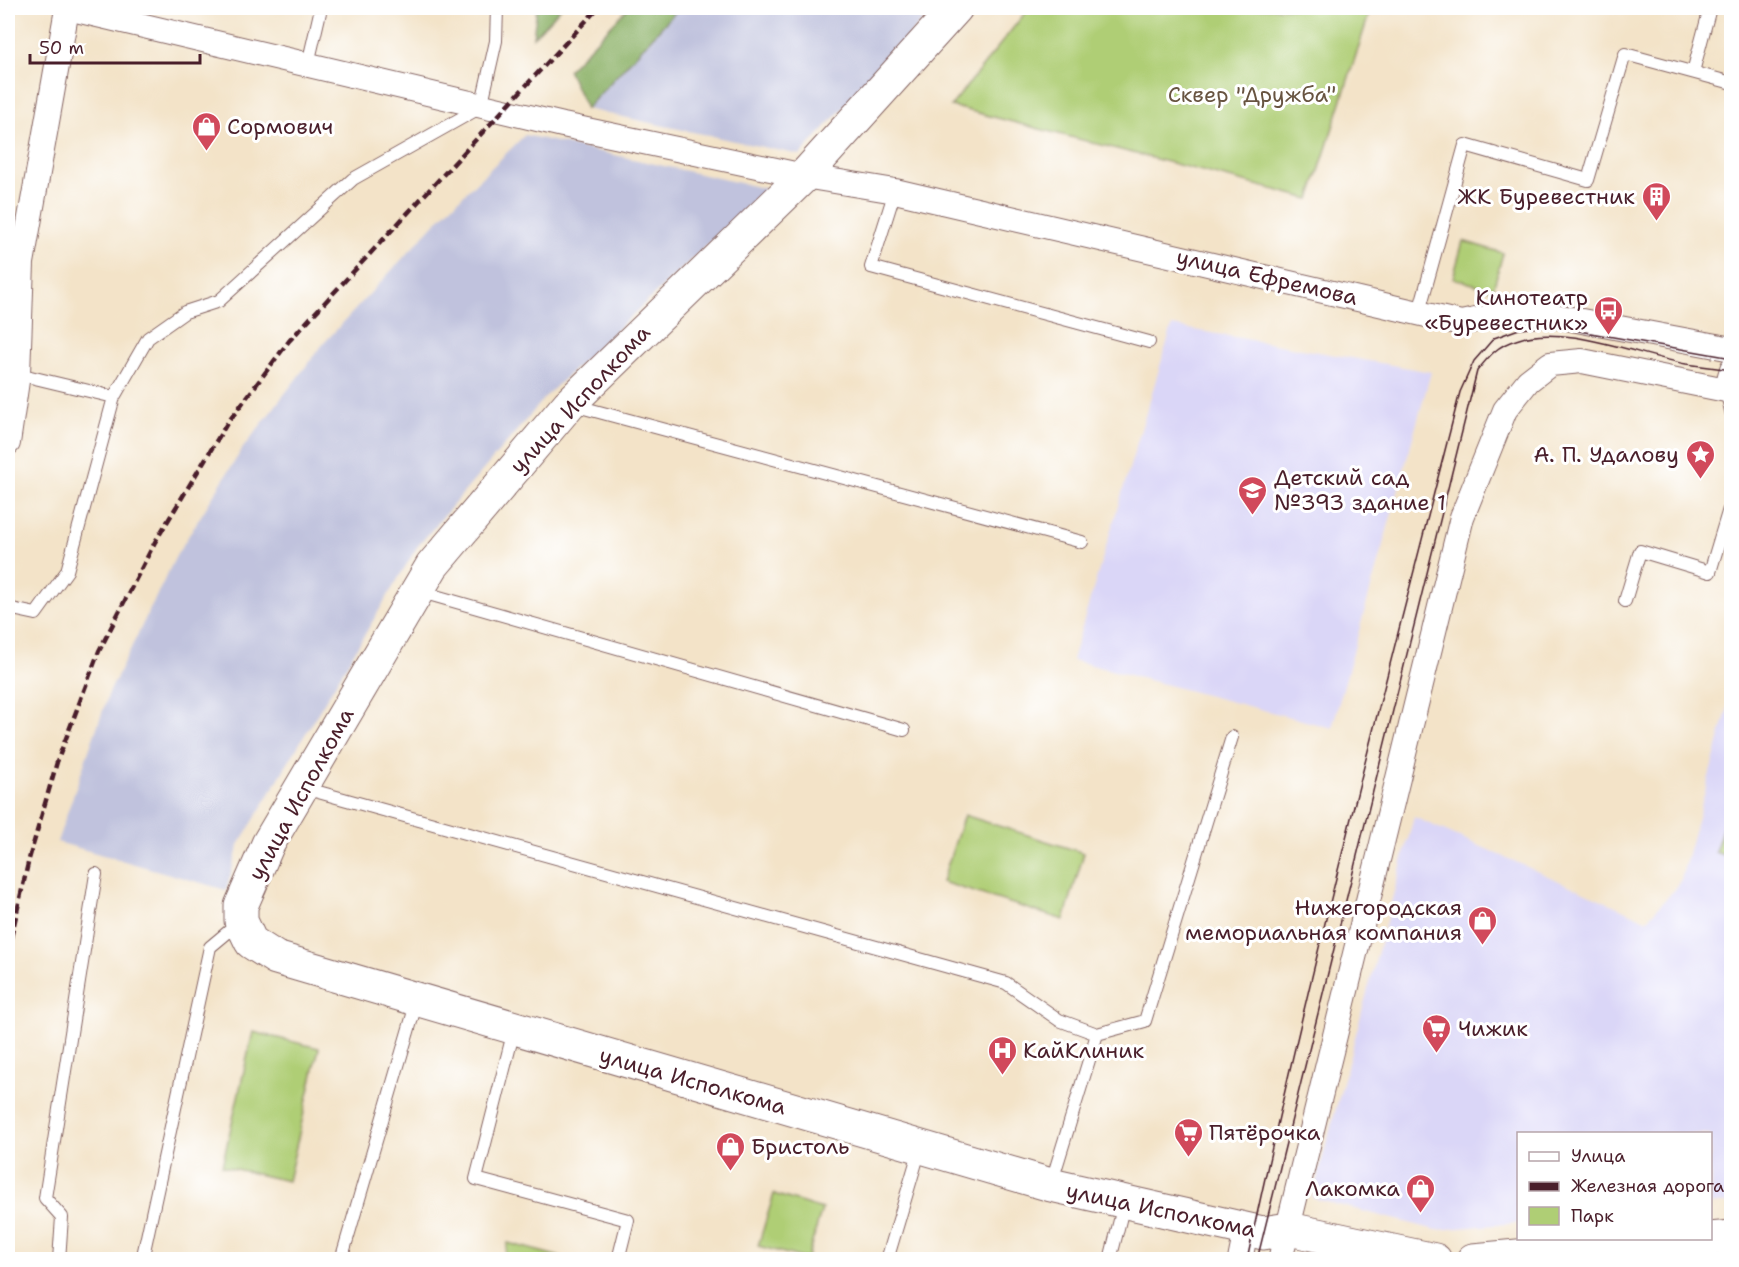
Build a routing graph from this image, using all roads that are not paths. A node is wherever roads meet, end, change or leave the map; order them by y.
1 (68, 8) edge
2 (321, 8) edge
3 (497, 8) edge
4 (957, 8) edge
5 (1710, 8) edge
6 (308, 64) junction
7 (1693, 72) junction
8 (1731, 83) edge
9 (482, 106) junction
10 (804, 176) junction
11 (895, 191) junction
12 (1419, 312) junction
13 (1149, 342) dead end
14 (1731, 349) edge
15 (18, 374) junction
16 (1729, 380) edge
17 (114, 397) junction
18 (569, 404) junction
19 (1731, 415) edge
20 (8, 443) edge
21 (1731, 499) edge
22 (1082, 542) dead end
23 (417, 591) junction
24 (1625, 600) dead end
25 (8, 608) edge
26 (904, 730) dead end
27 (1232, 737) dead end
28 (301, 787) junction
29 (96, 874) dead end
30 (241, 921) junction
31 (417, 1000) junction
32 (515, 1029) junction
33 (1097, 1034) junction
34 (920, 1148) junction
35 (1051, 1185) junction
36 (1124, 1203) junction
37 (1731, 1237) edge
38 (1712, 1239) edge
39 (1697, 1240) edge
40 (1284, 1244) edge
41 (1243, 1245) edge
42 (59, 1260) edge
43 (142, 1260) edge
44 (341, 1260) edge
45 (618, 1260) edge
46 (887, 1260) edge
47 (1110, 1260) edge
48 (1435, 1260) edge
49 (1473, 1260) edge

1 - 6 street, улица Ефремова
1 - 15 street
2 - 6 lane
3 - 9 lane
4 - 10 street, улица Исполкома
5 - 7 lane
6 - 9 street, улица Ефремова
7 - 8 lane
7 - 12 lane
9 - 10 street, улица Ефремова
9 - 17 lane
10 - 11 street, улица Ефремова
10 - 18 street, улица Исполкома
11 - 12 street, улица Ефремова
11 - 13 lane
12 - 14 street, улица Ефремова
15 - 17 lane
15 - 20 street
16 - 19 lane
16 - 40 street
17 - 25 lane
18 - 22 lane
18 - 23 street, улица Исполкома
21 - 24 lane
23 - 26 lane
23 - 28 street, улица Исполкома
27 - 33 lane
28 - 30 street, улица Исполкома
28 - 33 lane
29 - 42 lane
30 - 31 street, улица Исполкома
30 - 43 lane
31 - 32 street, улица Исполкома
31 - 44 lane
32 - 34 street, улица Исполкома
32 - 45 lane
33 - 35 lane
34 - 35 street, улица Исполкома
34 - 46 lane
35 - 36 street, улица Исполкома
36 - 41 street, улица Исполкома
36 - 47 lane
37 - 38 street
39 - 49 street
40 - 41 street, улица Исполкома
40 - 48 street, улица Исполкома

